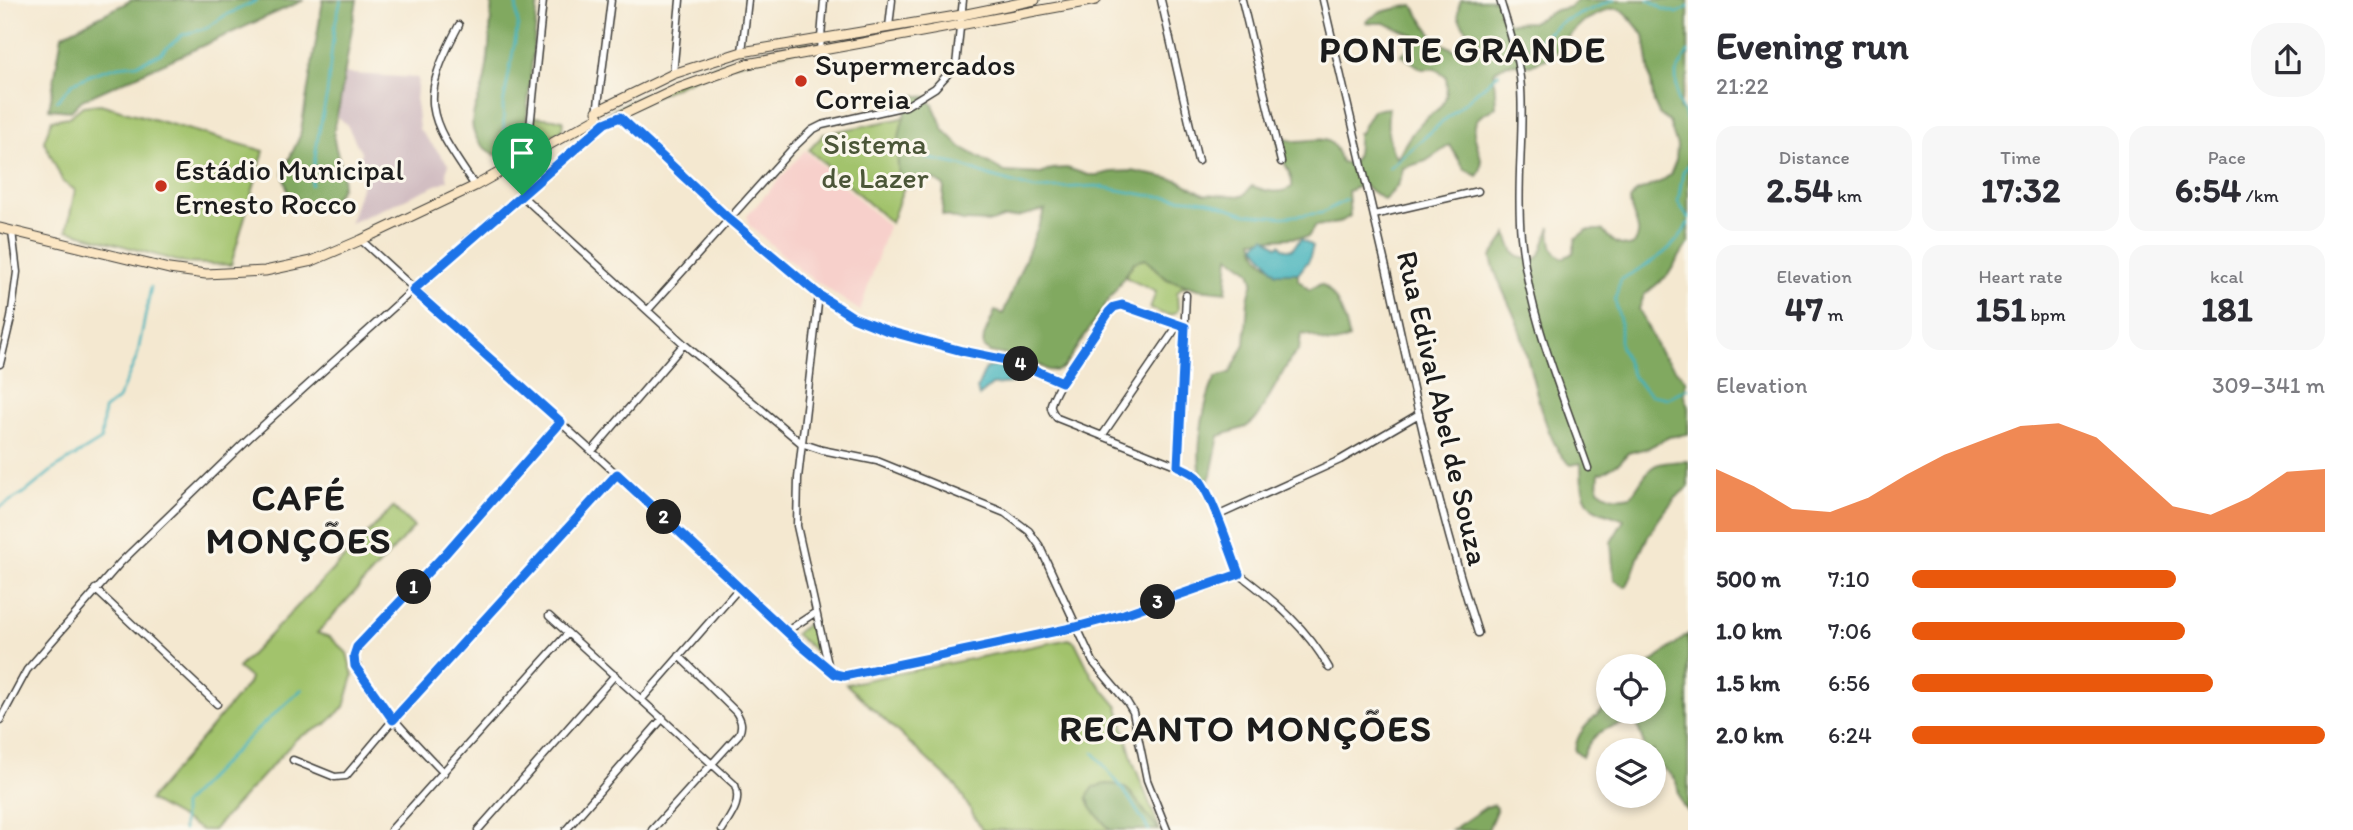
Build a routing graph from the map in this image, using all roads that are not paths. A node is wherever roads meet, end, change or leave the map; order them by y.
1 (543, 0) edge
2 (611, 0) edge
3 (680, 0) edge
4 (748, 0) edge
5 (824, 0) edge
6 (892, 0) edge
7 (963, 0) edge
8 (1032, 0) edge
9 (1096, 0) edge
10 (1161, 0) edge
11 (1242, 0) edge
12 (1323, 0) edge
13 (1500, 0) edge
14 (962, 15) junction
15 (459, 25) dead end
16 (961, 26) junction
17 (889, 27) junction
18 (820, 37) junction
19 (820, 50) junction
20 (742, 52) junction
21 (673, 74) junction
22 (600, 117) junction
23 (620, 117) junction
24 (527, 158) junction
25 (1198, 161) dead end
26 (1281, 162) dead end
27 (475, 186) junction
28 (1478, 191) dead end
29 (522, 195) junction
30 (1374, 215) junction
31 (729, 219) junction
32 (0, 228) edge
33 (12, 231) junction
34 (361, 240) junction
35 (413, 290) junction
36 (819, 295) junction
37 (1186, 295) dead end
38 (648, 310) junction
39 (1182, 326) junction
40 (684, 344) junction
41 (0, 364) edge
42 (1062, 382) junction
43 (1419, 414) junction
44 (561, 422) junction
45 (1102, 436) junction
46 (801, 443) junction
47 (592, 451) junction
48 (1178, 466) junction
49 (1588, 468) dead end
50 (617, 474) junction
51 (1217, 516) junction
52 (1239, 574) junction
53 (740, 587) junction
54 (95, 589) junction
55 (816, 612) junction
56 (549, 616) dead end
57 (1076, 627) junction
58 (787, 631) junction
59 (568, 633) junction
60 (1478, 633) dead end
61 (679, 656) junction
62 (1329, 668) dead end
63 (829, 669) junction
64 (615, 675) junction
65 (642, 699) junction
66 (217, 704) dead end
67 (663, 718) junction
68 (0, 720) edge
69 (393, 720) junction
70 (293, 760) dead end
71 (713, 762) junction
72 (444, 773) junction
73 (391, 830) edge
74 (478, 830) edge
75 (566, 830) edge
76 (652, 830) edge
77 (722, 830) edge
78 (1167, 830) edge

1 - 24 street
2 - 22 street
3 - 21 street
4 - 20 street
5 - 18 street
6 - 17 street
7 - 14 street
8 - 14 main road
9 - 16 main road
10 - 25 street
11 - 26 street
12 - 30 street, Rua Edival Abel de Souza
13 - 49 street
14 - 16 street
14 - 17 main road
15 - 27 street
16 - 19 main road
16 - 31 street
17 - 18 main road
18 - 19 street
18 - 20 main road
19 - 23 main road
20 - 21 main road
21 - 22 main road
22 - 23 main road
22 - 24 main road
22 - 29 street
23 - 31 street
24 - 27 main road
27 - 34 main road
28 - 30 street
29 - 35 street
29 - 38 street
30 - 43 street, Rua Edival Abel de Souza
31 - 36 street
31 - 38 street
32 - 33 main road
33 - 34 main road
33 - 41 street
34 - 35 street
35 - 44 street
35 - 54 street
36 - 42 street
36 - 46 street
37 - 39 street
38 - 40 street
39 - 42 street
39 - 45 street
39 - 48 street
40 - 46 street
40 - 47 street
42 - 45 street
43 - 51 street
43 - 60 street, Rua Edival Abel de Souza
44 - 47 street
44 - 69 street
45 - 48 street
46 - 55 street
46 - 57 street
47 - 50 street
48 - 51 street
50 - 53 street
50 - 69 street
51 - 52 street
52 - 57 street
52 - 62 street
53 - 58 street
53 - 61 street
54 - 66 street
54 - 68 street
55 - 58 street
55 - 63 street
56 - 59 street
57 - 63 street
57 - 78 street
58 - 63 street
59 - 64 street
59 - 72 street
61 - 65 street
61 - 71 street
64 - 65 street
64 - 74 street
65 - 67 street
67 - 71 street
67 - 75 street
69 - 70 street
69 - 72 street
71 - 76 street
71 - 77 street
72 - 73 street

